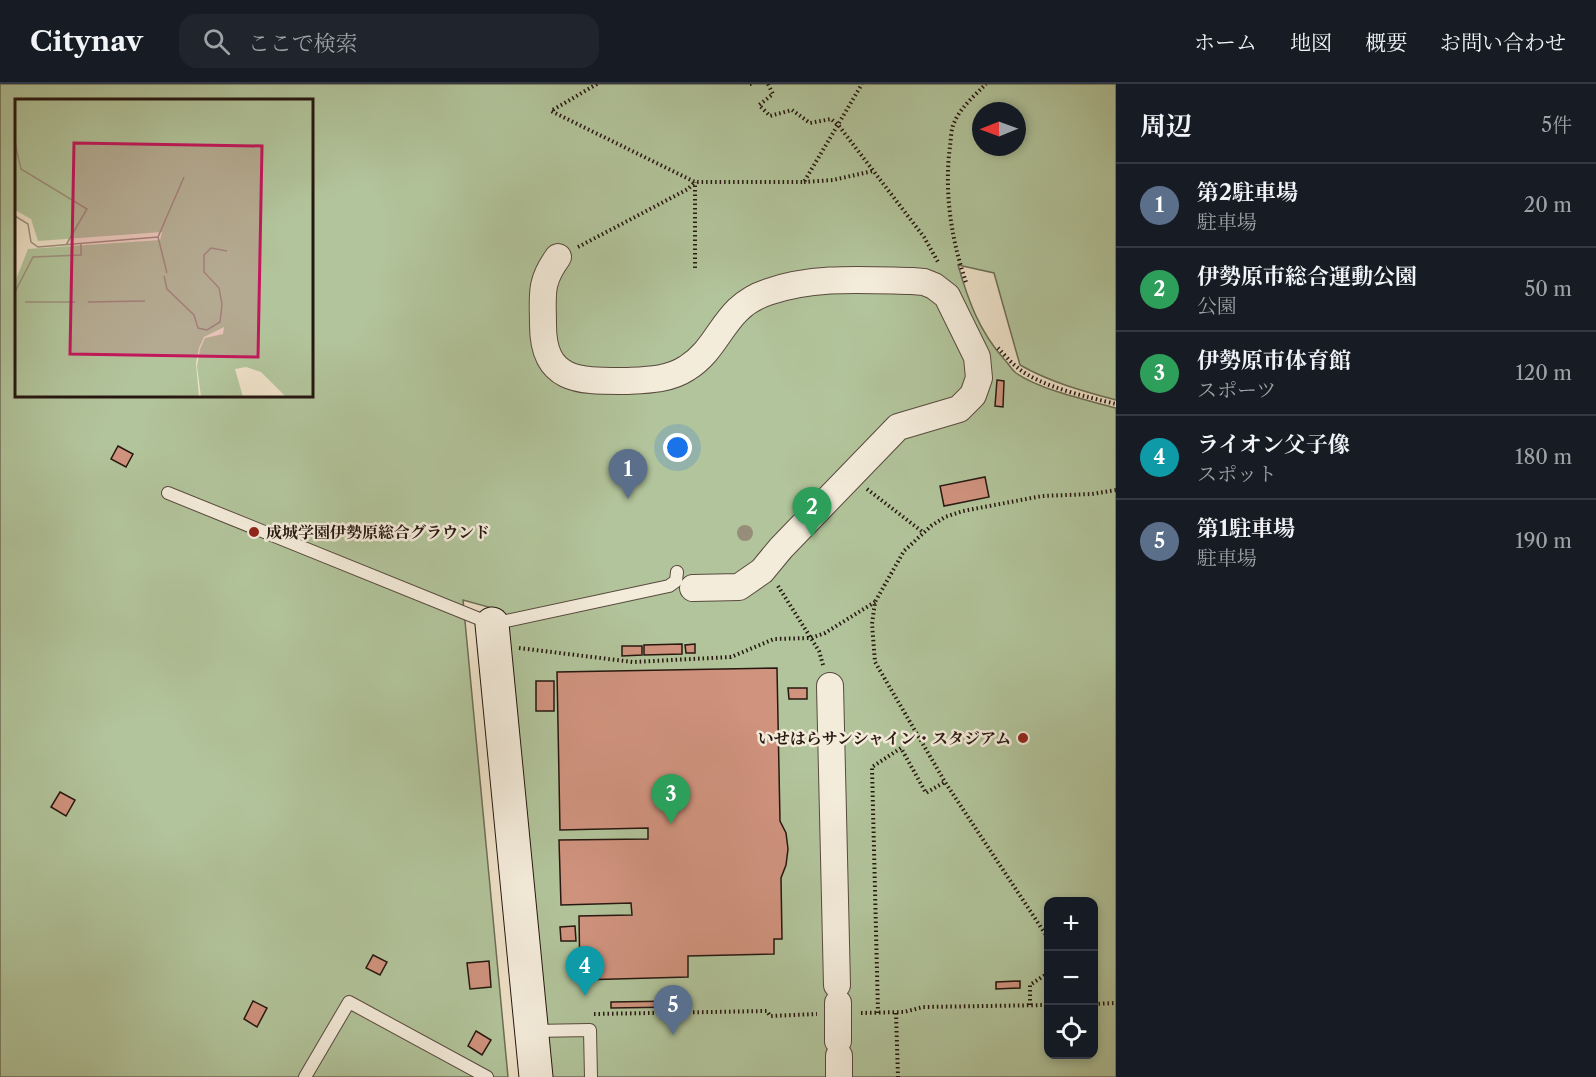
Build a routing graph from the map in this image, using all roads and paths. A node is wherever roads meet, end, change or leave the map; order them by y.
1 (597, 84) edge
2 (768, 84) edge
3 (862, 84) edge
4 (986, 84) edge
5 (839, 126) junction
6 (873, 171) junction
7 (695, 182) junction
8 (804, 182) junction
9 (558, 257) joint
10 (939, 265) dead end
11 (695, 268) dead end
12 (968, 288) dead end
13 (996, 345) dead end
14 (1116, 404) edge
15 (1116, 489) edge
16 (872, 492) dead end
17 (168, 493) dead end
18 (924, 533) junction
19 (685, 580) joint
20 (781, 590) dead end
21 (875, 602) junction
22 (493, 635) junction
23 (811, 638) junction
24 (819, 651) dead end
25 (830, 686) dead end
26 (945, 782) junction
27 (1044, 932) edge
28 (1044, 976) edge
29 (838, 1001) junction
30 (1116, 1003) edge
31 (1098, 1004) edge
32 (1030, 1005) junction
33 (1044, 1005) edge
34 (878, 1013) junction
35 (896, 1013) junction
36 (594, 1014) dead end
37 (532, 1031) junction
38 (839, 1058) edge
39 (305, 1077) edge
40 (487, 1077) edge
41 (536, 1077) edge
42 (591, 1077) edge
43 (897, 1077) edge

1 - 7 path
2 - 5 path
3 - 5 path
4 - 12 path
5 - 6 path
5 - 8 path
6 - 8 path
6 - 10 path
7 - 8 path
7 - 9 path
7 - 11 path
9 - 19 street
13 - 14 path
15 - 18 path
16 - 18 path
17 - 22 lane
18 - 21 path
19 - 22 lane
20 - 23 path
21 - 23 path
21 - 26 path
22 - 23 path
22 - 37 street
23 - 24 path
25 - 29 street
26 - 27 path
26 - 34 path
28 - 32 path
29 - 34 path
29 - 36 path
29 - 38 street
30 - 31 path
32 - 33 path
32 - 35 path
34 - 35 path
35 - 43 path
37 - 41 street
37 - 42 lane
39 - 40 lane

